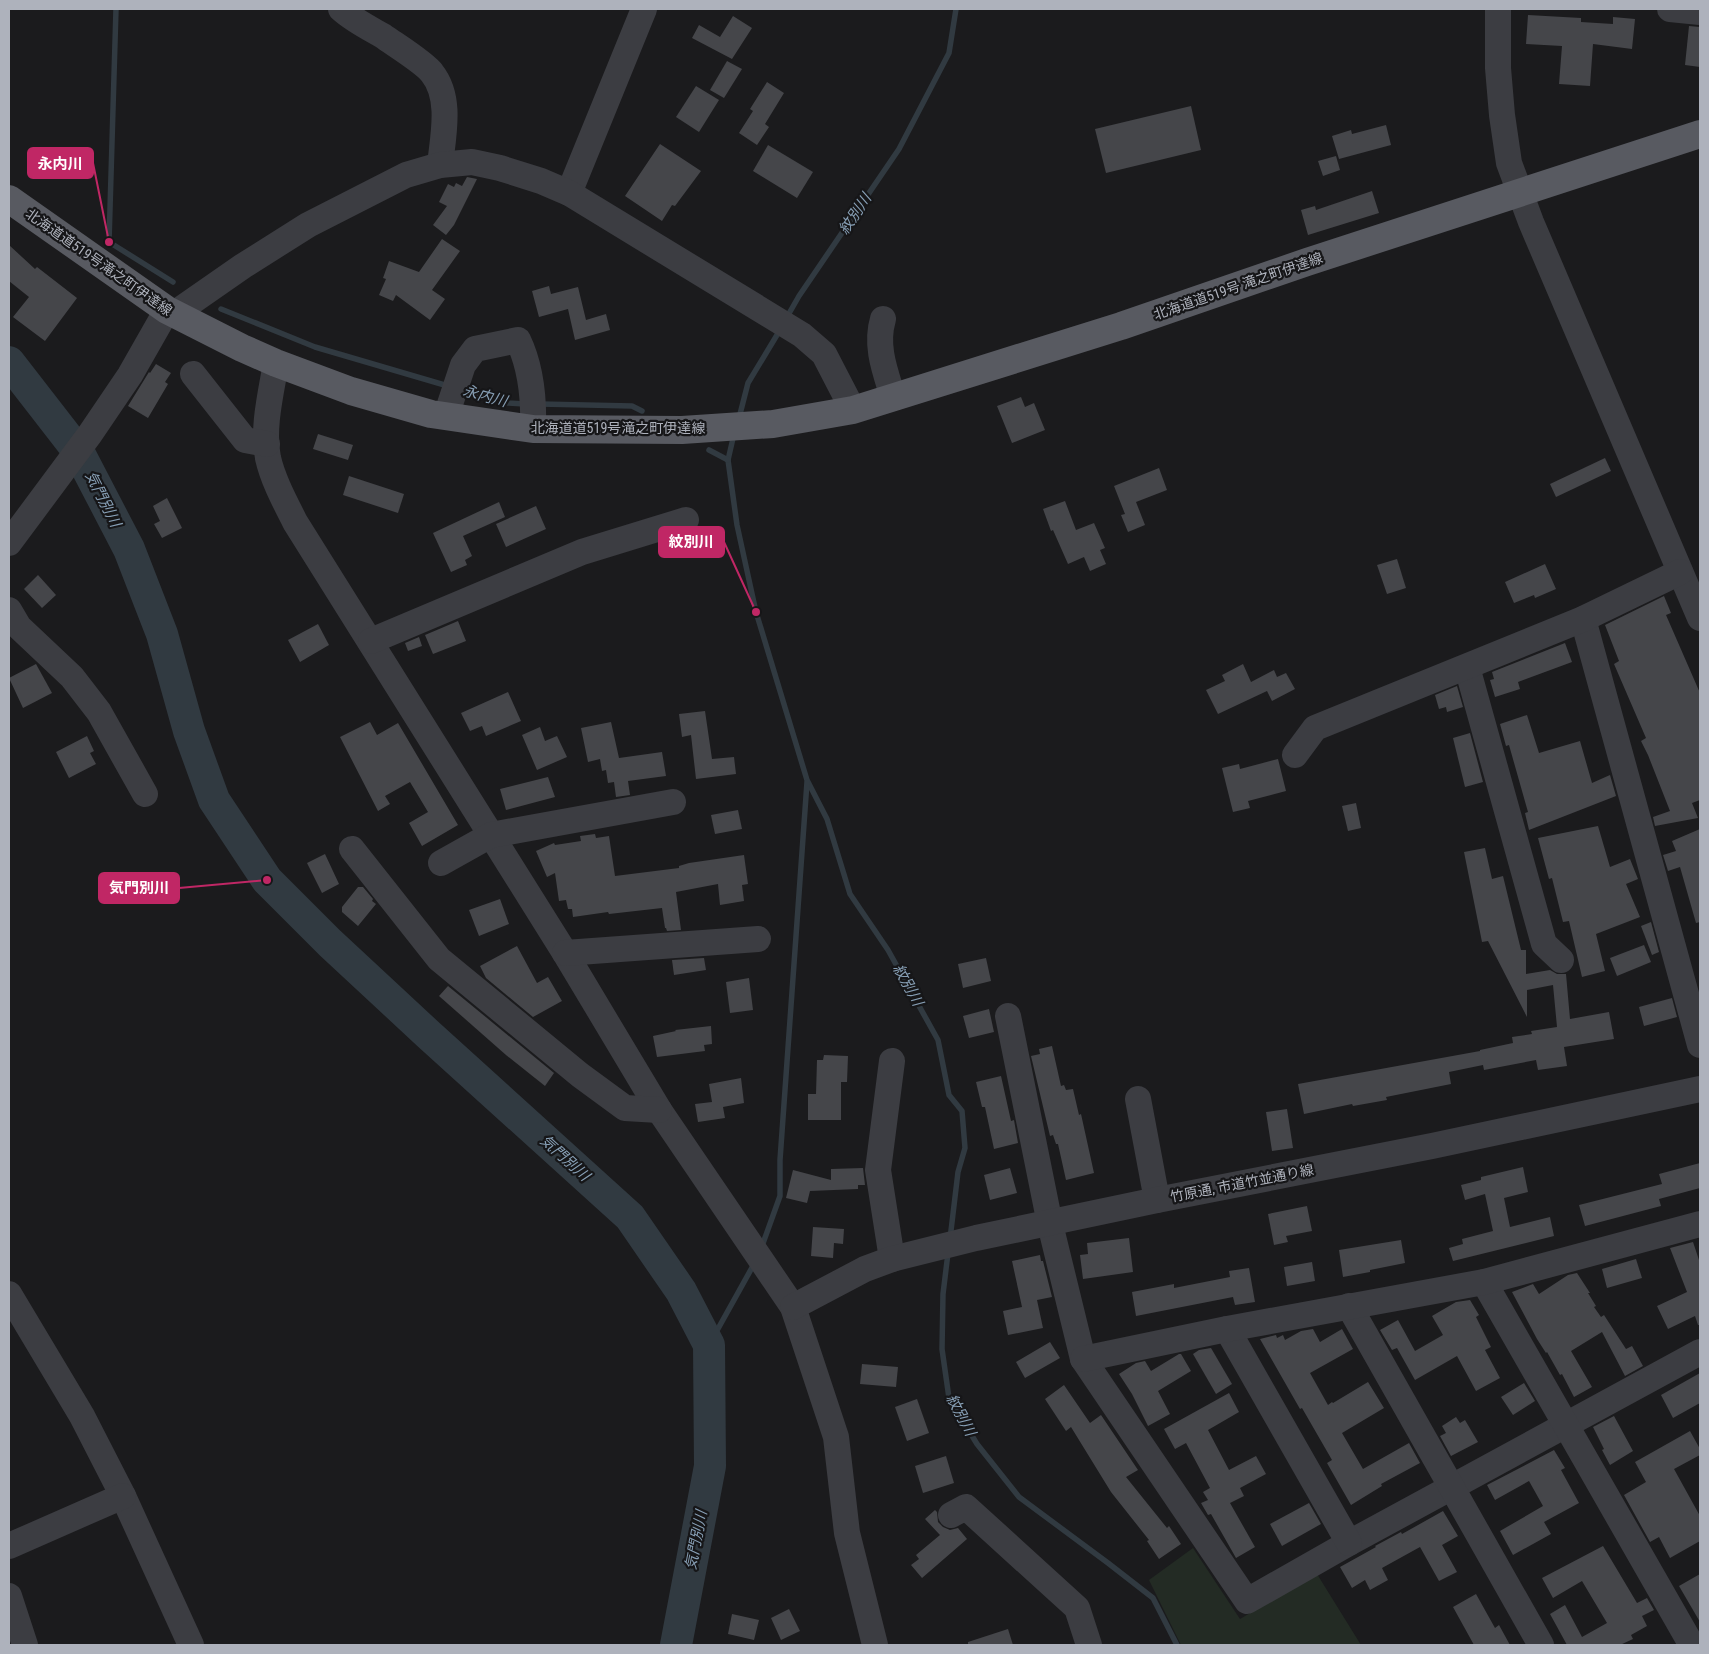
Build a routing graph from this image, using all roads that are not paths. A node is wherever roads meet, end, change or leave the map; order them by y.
1 (341, 9) edge
2 (644, 9) edge
3 (1498, 9) edge
4 (1670, 9) edge
5 (1700, 12) edge
6 (1700, 134) edge
7 (440, 165) junction
8 (569, 193) junction
9 (1519, 193) junction
10 (9, 199) edge
11 (171, 312) junction
12 (883, 319) dead end
13 (276, 363) junction
14 (193, 374) dead end
15 (893, 397) junction
16 (852, 410) junction
17 (446, 416) junction
18 (773, 424) joint
19 (533, 429) junction
20 (267, 444) junction
21 (686, 520) dead end
22 (9, 543) edge
23 (1680, 572) junction
24 (9, 610) edge
25 (1700, 618) edge
26 (1583, 619) junction
27 (370, 641) junction
28 (1467, 667) junction
29 (1295, 755) dead end
30 (145, 794) dead end
31 (673, 802) dead end
32 (491, 835) junction
33 (352, 848) dead end
34 (441, 864) dead end
35 (758, 939) dead end
36 (565, 953) junction
37 (1561, 960) dead end
38 (1008, 1016) dead end
39 (1700, 1045) edge
40 (892, 1061) dead end
41 (1700, 1089) edge
42 (1138, 1099) dead end
43 (659, 1110) junction
44 (1157, 1200) junction
45 (1050, 1224) junction
46 (1700, 1224) edge
47 (892, 1259) junction
48 (1484, 1282) junction
49 (9, 1294) edge
50 (1349, 1306) junction
51 (793, 1307) junction
52 (1228, 1329) junction
53 (1700, 1352) edge
54 (1083, 1359) junction
55 (1566, 1425) junction
56 (1451, 1487) junction
57 (123, 1496) junction
58 (951, 1515) dead end
59 (1349, 1543) junction
60 (9, 1546) edge
61 (9, 1596) edge
62 (1692, 1641) edge
63 (25, 1645) edge
64 (191, 1645) edge
65 (875, 1645) edge
66 (1089, 1645) edge
67 (1541, 1645) edge

1 - 7 street
2 - 8 street
3 - 9 street
4 - 5 street
6 - 9 main road, 北海道道519号 滝之町伊達線
7 - 8 street
7 - 11 street
8 - 16 street
9 - 15 main road, 北海道道519号 滝之町伊達線
9 - 23 street
10 - 11 main road, 北海道道519号滝之町伊達線
11 - 13 main road, 北海道道519号滝之町伊達線
11 - 22 street
12 - 15 street
13 - 17 main road, 北海道道519号滝之町伊達線
13 - 20 street
14 - 20 street
15 - 16 main road, 北海道道519号 滝之町伊達線
16 - 18 main road, 北海道道519号 滝之町伊達線
17 - 19 main road, 北海道道519号滝之町伊達線
17 - 19 street
18 - 19 main road, 北海道道519号滝之町伊達線
20 - 27 street
21 - 27 street
23 - 25 street
23 - 26 street
24 - 30 street
26 - 28 street
26 - 39 street
27 - 32 street
28 - 29 street
28 - 37 street
31 - 32 street
32 - 34 street
32 - 36 street
33 - 43 street
35 - 36 street
36 - 43 street
38 - 45 street
40 - 47 street
41 - 44 street, 竹原通, 市道竹並通り線
42 - 44 street
43 - 51 street
44 - 45 street, 竹原通, 市道竹並通り線
45 - 47 street, 竹原通, 市道竹並通り線
45 - 54 street
46 - 48 street
47 - 51 street, 竹原通, 市道竹並通り線
48 - 50 street
48 - 55 street
49 - 57 street
50 - 52 street
50 - 56 street
51 - 65 street
52 - 54 street
52 - 59 street
53 - 55 street
54 - 59 street
55 - 56 street
55 - 62 street
56 - 59 street
56 - 67 street
57 - 60 street
57 - 64 street
58 - 66 street
61 - 63 street

